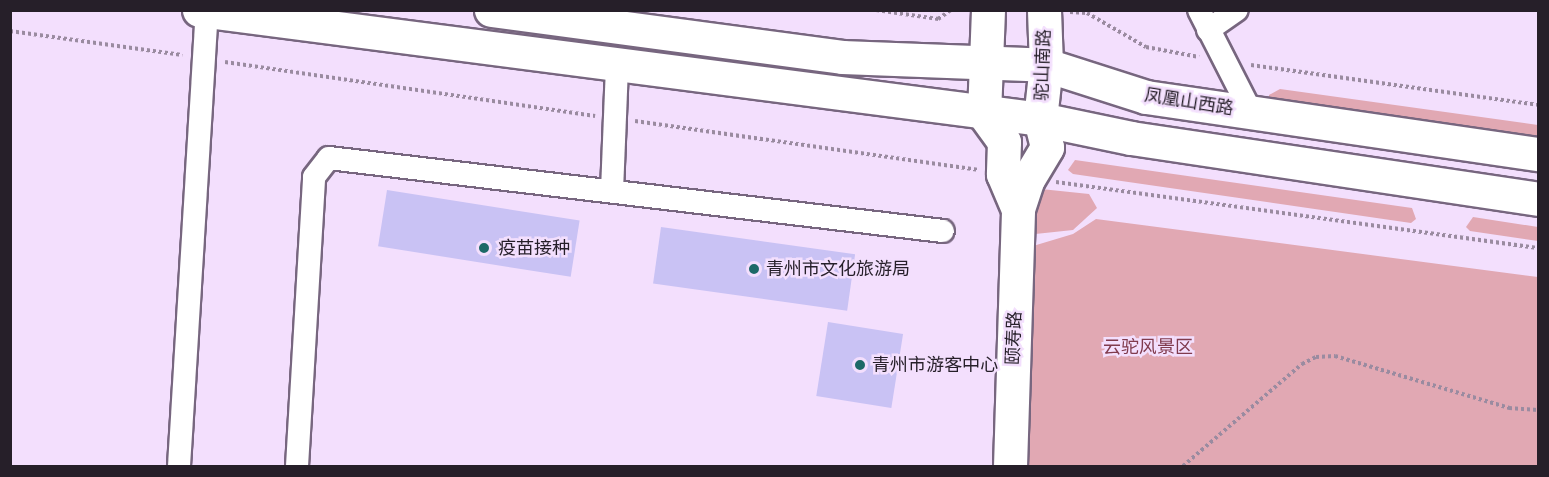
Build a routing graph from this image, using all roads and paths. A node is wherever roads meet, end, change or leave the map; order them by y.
1 (491, 10) edge
2 (876, 10) edge
3 (951, 10) edge
4 (988, 10) edge
5 (1044, 10) edge
6 (1087, 10) edge
7 (1237, 10) edge
8 (203, 11) edge
9 (1204, 20) edge
10 (10, 31) edge
11 (204, 59) junction
12 (984, 60) junction
13 (1222, 60) junction
14 (1046, 65) junction
15 (617, 66) junction
16 (1539, 105) edge
17 (1251, 112) junction
18 (984, 114) junction
19 (615, 118) junction
20 (1040, 119) junction
21 (1539, 154) edge
22 (1016, 187) junction
23 (612, 191) junction
24 (1539, 199) edge
25 (944, 231) dead end
26 (1539, 248) edge
27 (1539, 410) edge
28 (179, 466) edge
29 (297, 466) edge
30 (1010, 466) edge
31 (1183, 466) edge

1 - 12 main road, 凤凰山西路
2 - 3 path
4 - 12 main road
5 - 14 main road, 驼山南路
6 - 13 path
7 - 9 street
8 - 11 street
8 - 15 main road
9 - 13 street
10 - 11 path
11 - 19 path
11 - 28 street
12 - 14 main road, 凤凰山西路
12 - 18 main road
13 - 16 path
13 - 17 street
14 - 17 main road, 凤凰山西路
14 - 20 main road, 驼山南路
15 - 18 main road
15 - 19 street
17 - 21 main road, 凤凰山西路
18 - 20 main road
18 - 22 main road, 颐寿路
19 - 22 path
19 - 23 street
20 - 22 main road, 驼山南路
20 - 24 main road
22 - 26 path
22 - 30 main road, 颐寿路
23 - 25 street
23 - 29 street
27 - 31 path

